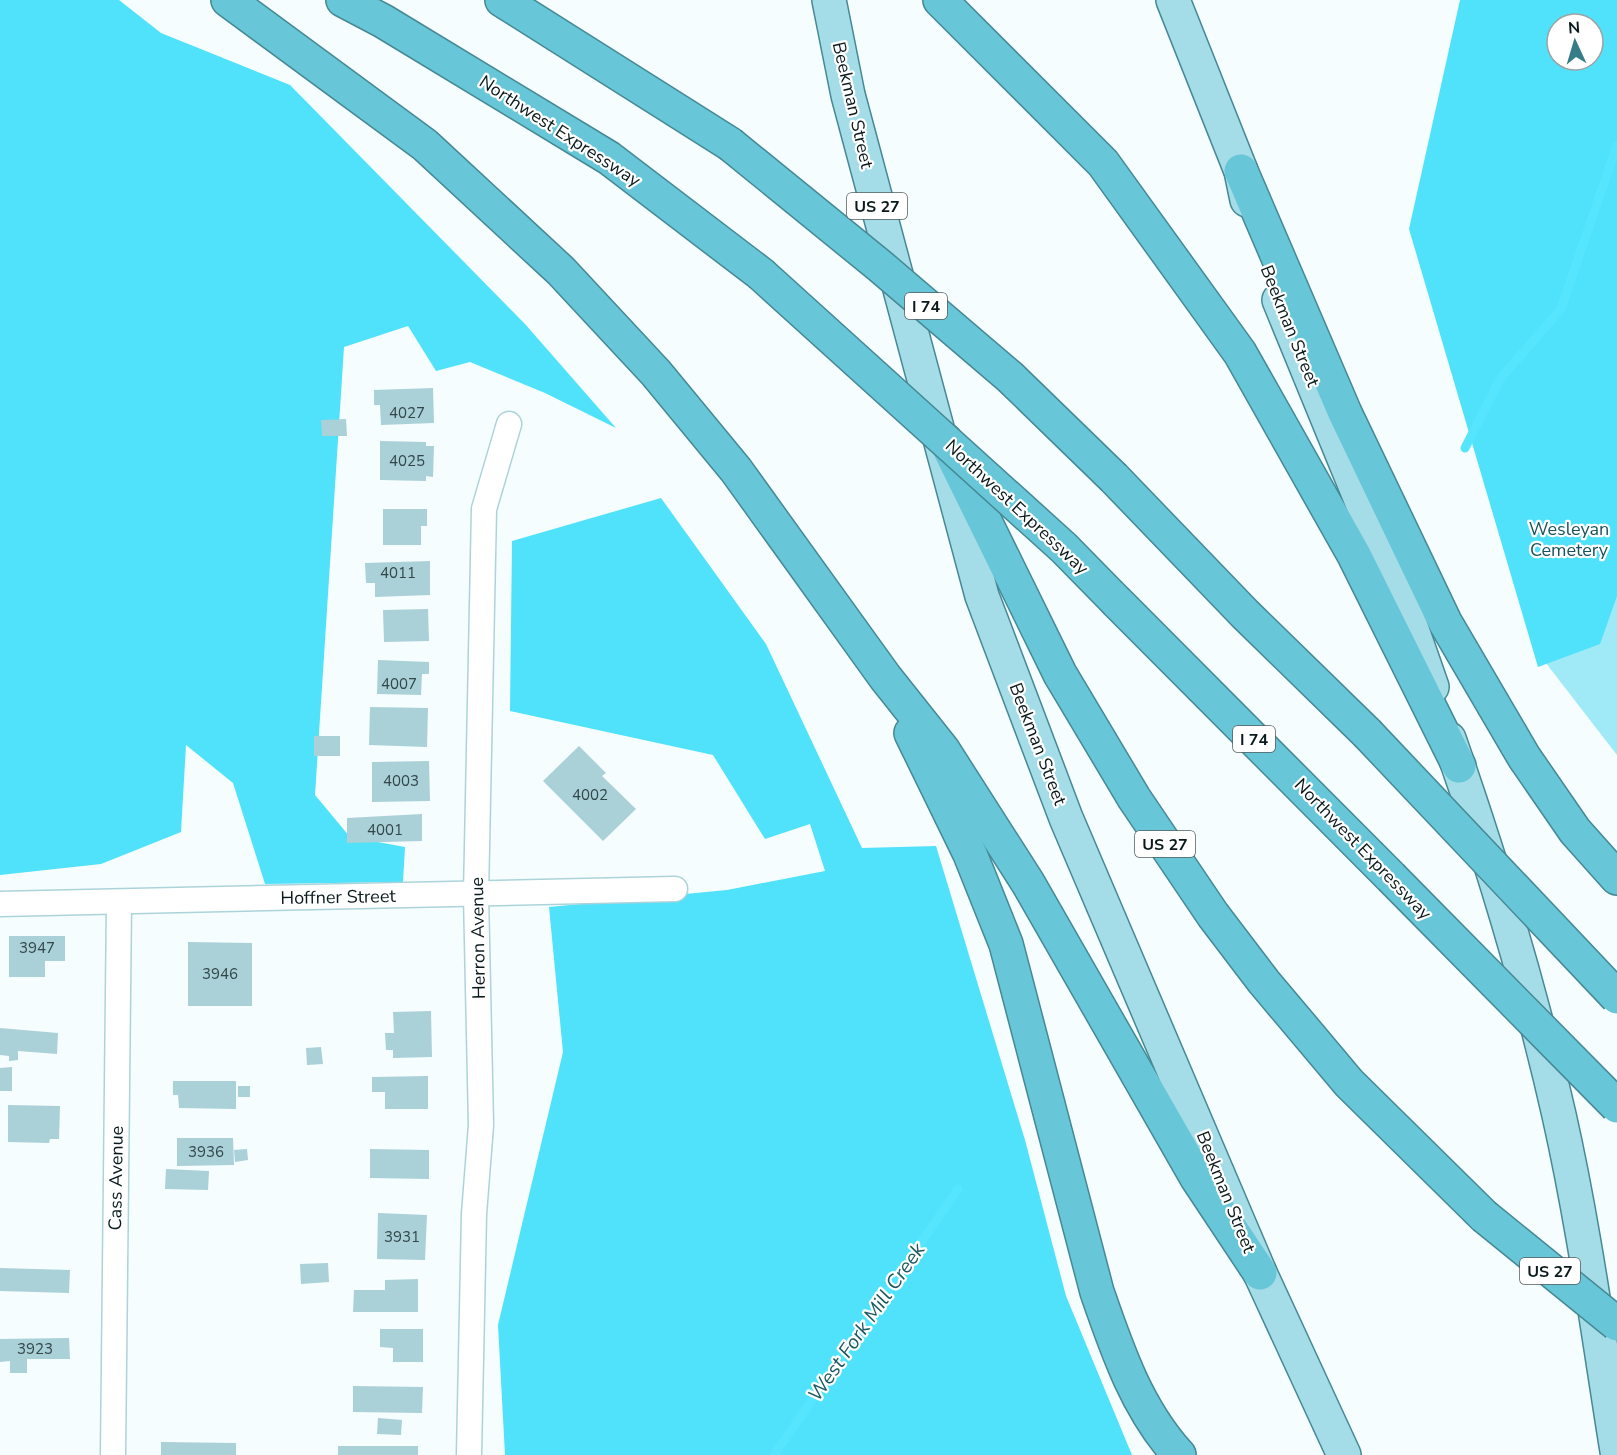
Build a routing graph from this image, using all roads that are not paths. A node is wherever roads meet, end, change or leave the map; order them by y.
1 (228, 0) edge
2 (343, 0) edge
3 (502, 0) edge
4 (829, 0) edge
5 (940, 0) edge
6 (1173, 0) edge
7 (1241, 171) junction
8 (931, 411) junction
9 (509, 424) dead end
10 (885, 677) junction
11 (1459, 766) junction
12 (1617, 878) edge
13 (675, 889) dead end
14 (476, 895) junction
15 (119, 902) junction
16 (0, 904) edge
17 (1617, 997) edge
18 (1617, 1106) edge
19 (1260, 1273) junction
20 (1617, 1324) edge
21 (1617, 1451) edge
22 (113, 1455) edge
23 (469, 1455) edge
24 (1179, 1455) edge
25 (1344, 1455) edge

1 - 10 highway
2 - 18 highway, Northwest Expressway / I 74, bridge
3 - 17 highway, I 74, bridge
4 - 8 main road, Beekman Street / US 27
5 - 11 highway
6 - 7 main road, Beekman Street
7 - 11 main road, Beekman Street
7 - 12 highway
8 - 19 main road, Beekman Street
8 - 20 highway, US 27, bridge
9 - 14 street, Herron Avenue
10 - 19 highway
10 - 24 highway
11 - 21 main road, Beekman Street
13 - 14 street, Hoffner Street
14 - 15 street, Hoffner Street
14 - 23 street, Herron Avenue
15 - 16 street, Hoffner Street
15 - 22 street, Cass Avenue
19 - 25 main road, Beekman Street

